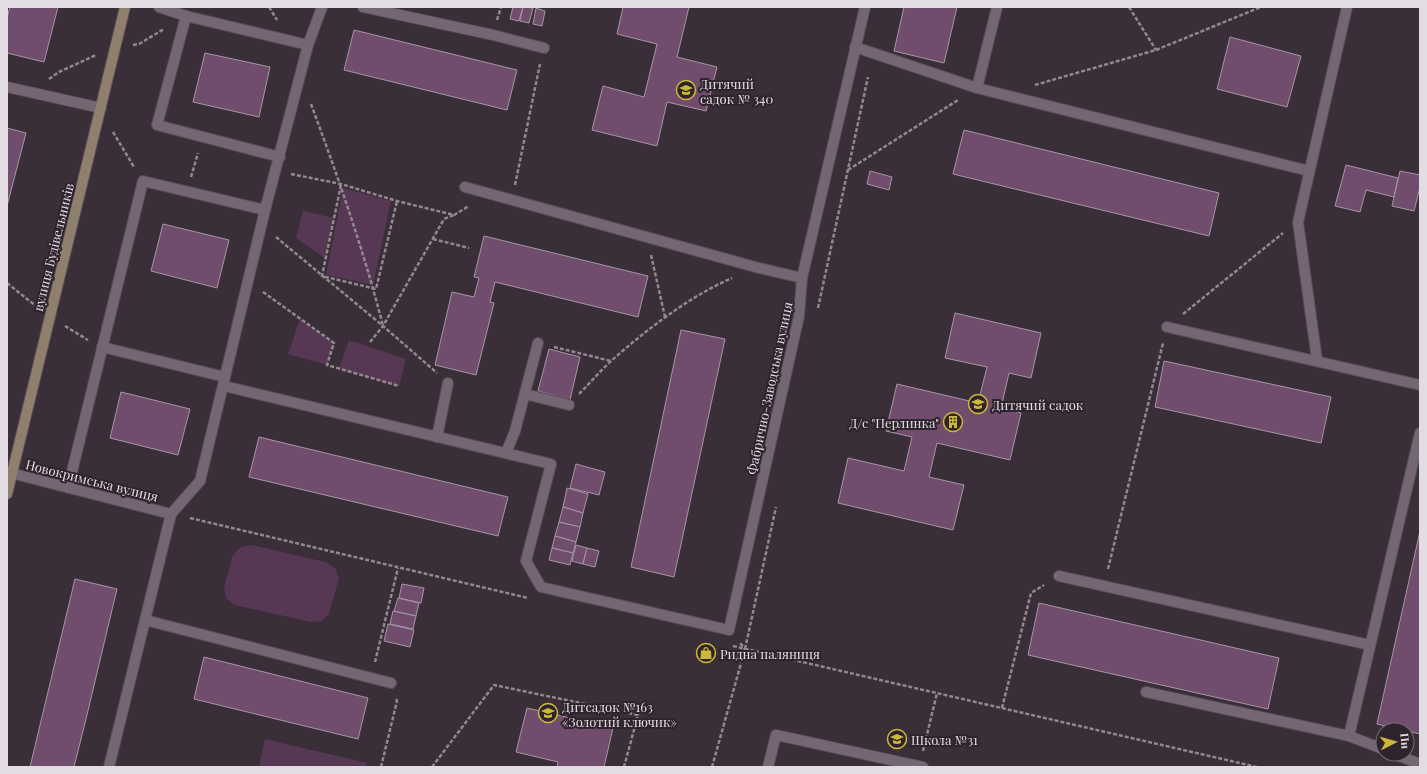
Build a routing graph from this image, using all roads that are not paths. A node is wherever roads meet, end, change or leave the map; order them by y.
1 (125, 7) edge
2 (159, 7) edge
3 (322, 7) edge
4 (363, 7) edge
5 (865, 7) edge
6 (997, 7) edge
7 (1347, 7) edge
8 (186, 16) junction
9 (308, 45) junction
10 (855, 47) junction
11 (544, 48) road end
12 (7, 87) edge
13 (977, 88) junction
14 (101, 108) junction
15 (280, 157) junction
16 (1309, 171) junction
17 (465, 187) dead end
18 (265, 210) junction
19 (802, 278) junction
20 (1167, 327) road end
21 (538, 343) road end
22 (102, 347) junction
23 (1317, 360) junction
24 (224, 382) junction
25 (448, 383) road end
26 (1420, 385) edge
27 (525, 394) junction
28 (569, 405) road end
29 (1420, 433) edge
30 (436, 437) junction
31 (506, 453) junction
32 (10, 473) edge
33 (68, 488) junction
34 (7, 494) edge
35 (171, 514) junction
36 (1059, 576) road end
37 (145, 620) junction
38 (1370, 645) junction
39 (391, 683) road end
40 (1146, 692) dead end
41 (1349, 736) junction
42 (1375, 747) edge
43 (109, 767) edge
44 (768, 767) edge
45 (922, 767) edge

1 - 14 street, вулиця Будівельників
2 - 8 street
3 - 9 street
4 - 11 street
5 - 10 street, Фабрично-Заводська вулиця
6 - 13 street
7 - 16 street
8 - 9 street
8 - 15 street
9 - 15 street
10 - 13 street
10 - 19 street, Фабрично-Заводська вулиця
12 - 14 street
13 - 16 street
14 - 32 street, вулиця Будівельників
15 - 18 street
16 - 23 street
17 - 19 street
18 - 22 street
18 - 24 street
19 - 31 street, Фабрично-Заводська вулиця
20 - 23 street
21 - 27 street
22 - 24 street
22 - 33 street
23 - 26 street
24 - 30 street
24 - 35 street
25 - 30 street
27 - 28 street
27 - 31 street
29 - 38 street
30 - 31 street
32 - 33 street, Новокримська вулиця
32 - 34 street, вулиця Будівельників
33 - 35 street, Новокримська вулиця
35 - 37 street
36 - 38 street
37 - 39 street
37 - 43 street
38 - 41 street
40 - 41 street
41 - 42 street
44 - 45 street

